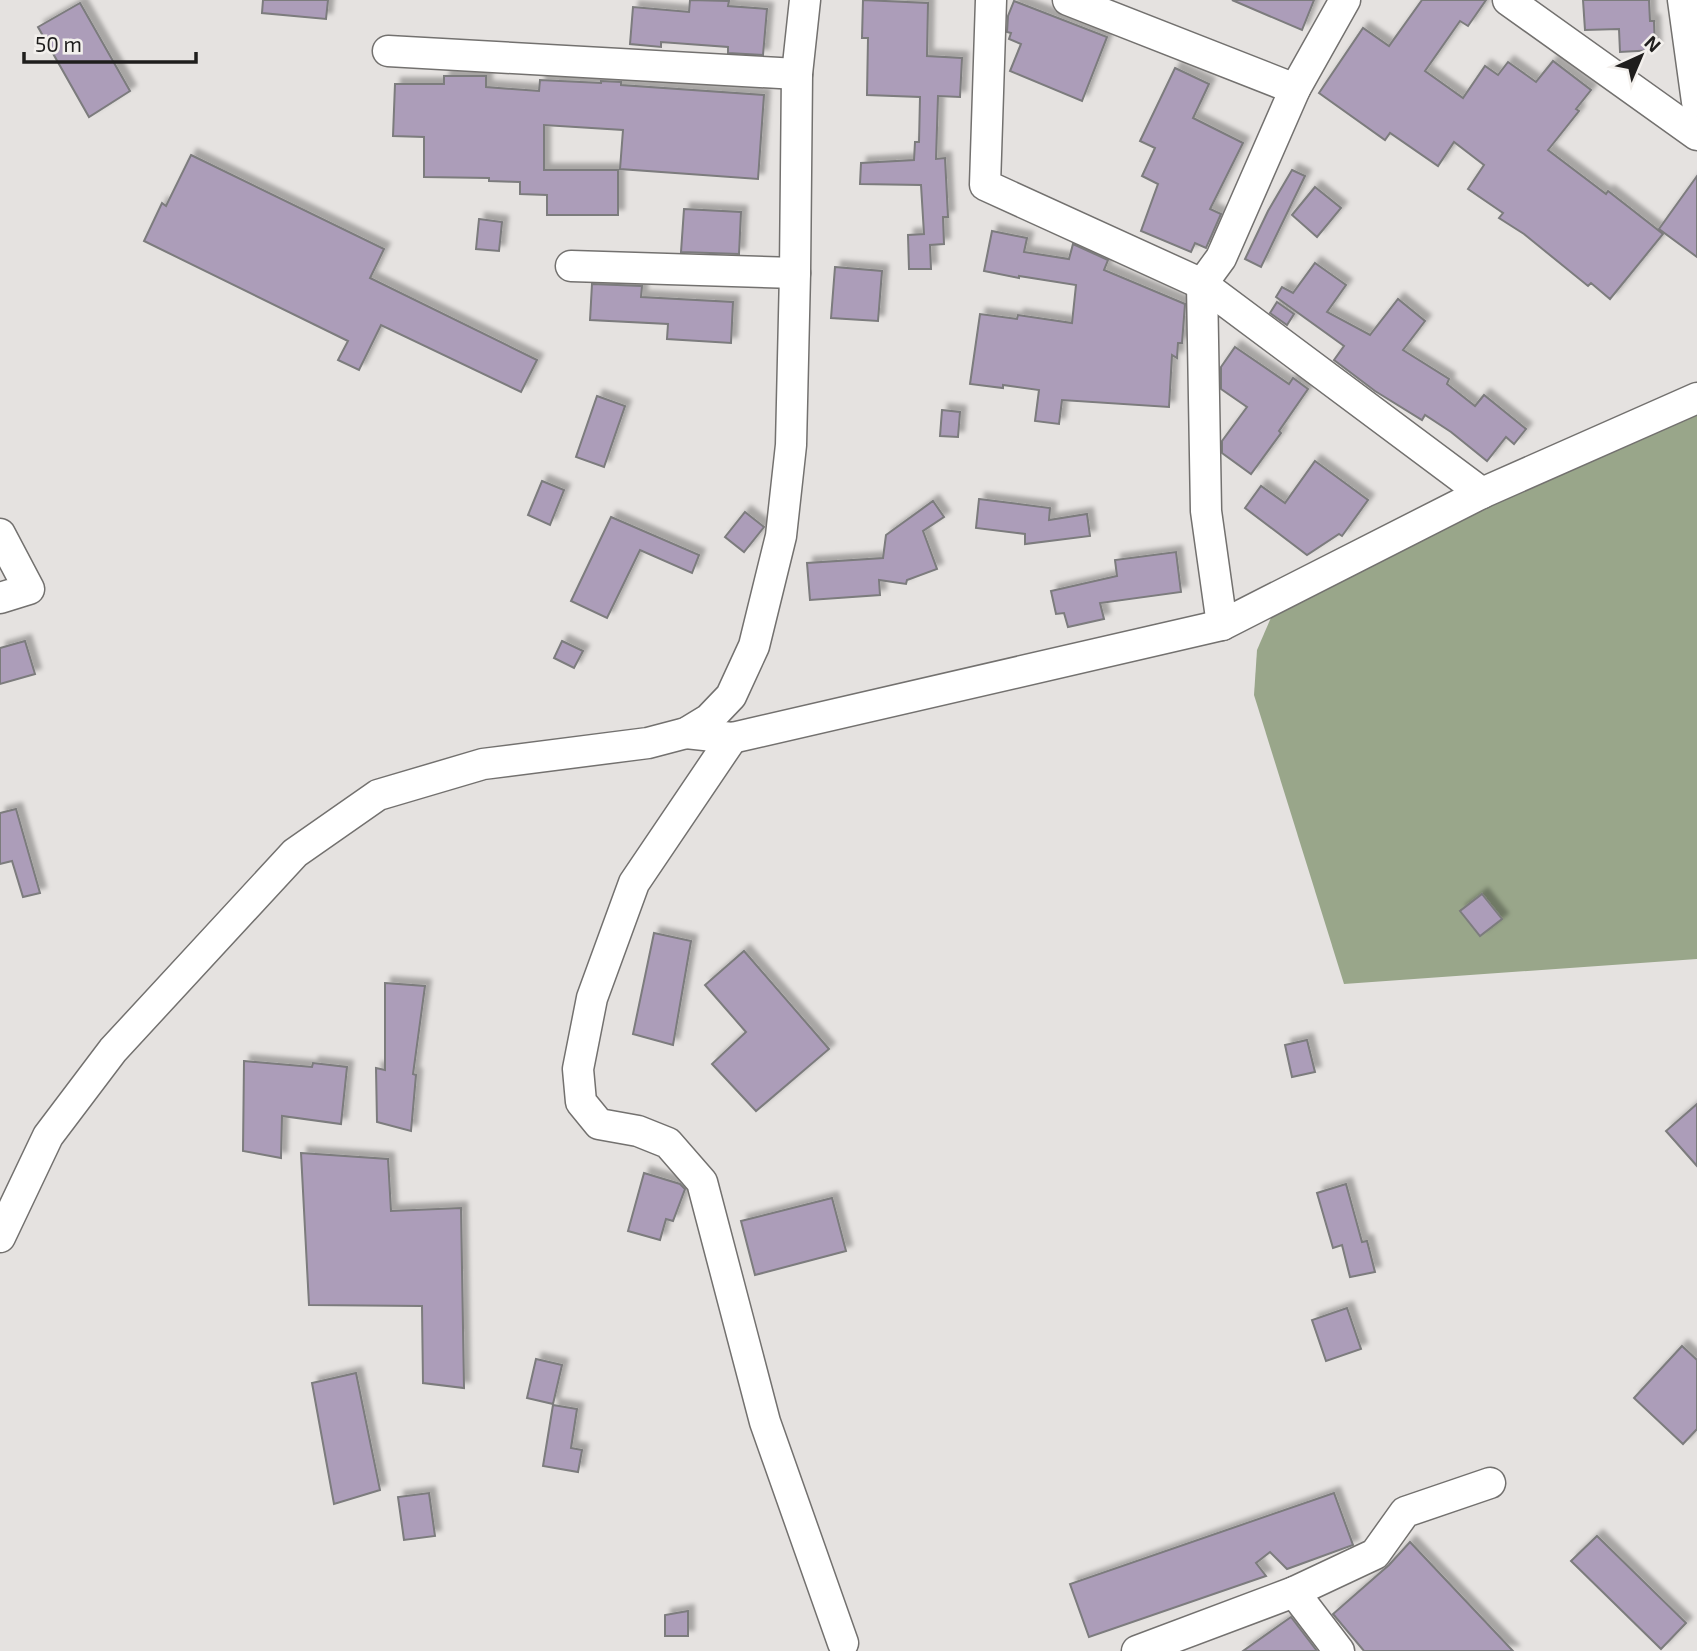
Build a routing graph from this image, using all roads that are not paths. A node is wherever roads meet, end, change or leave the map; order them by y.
1 (805, 0) edge
2 (991, 0) edge
3 (1068, 0) edge
4 (1345, 0) edge
5 (1508, 0) edge
6 (1683, 0) edge
7 (388, 51) dead end
8 (797, 74) junction
9 (1295, 89) junction
10 (1697, 102) edge
11 (1697, 135) edge
12 (571, 266) dead end
13 (796, 273) junction
14 (1202, 284) junction
15 (1697, 398) edge
16 (1482, 493) junction
17 (0, 534) edge
18 (0, 598) edge
19 (1222, 625) junction
20 (686, 733) junction
21 (732, 738) junction
22 (0, 1237) edge
23 (1490, 1483) dead end
24 (1294, 1592) junction
25 (843, 1643) dead end
26 (1137, 1651) edge
27 (1339, 1651) edge

1 - 8 street
2 - 14 street
3 - 9 street
4 - 9 street
5 - 11 street
6 - 10 street
7 - 8 street
8 - 13 street
9 - 14 street
12 - 13 street
13 - 20 street
14 - 16 street
14 - 19 street
15 - 16 street
16 - 19 street
17 - 18 street
19 - 21 street
20 - 21 street
20 - 22 street
21 - 25 street
23 - 24 street
24 - 26 street
24 - 27 street

